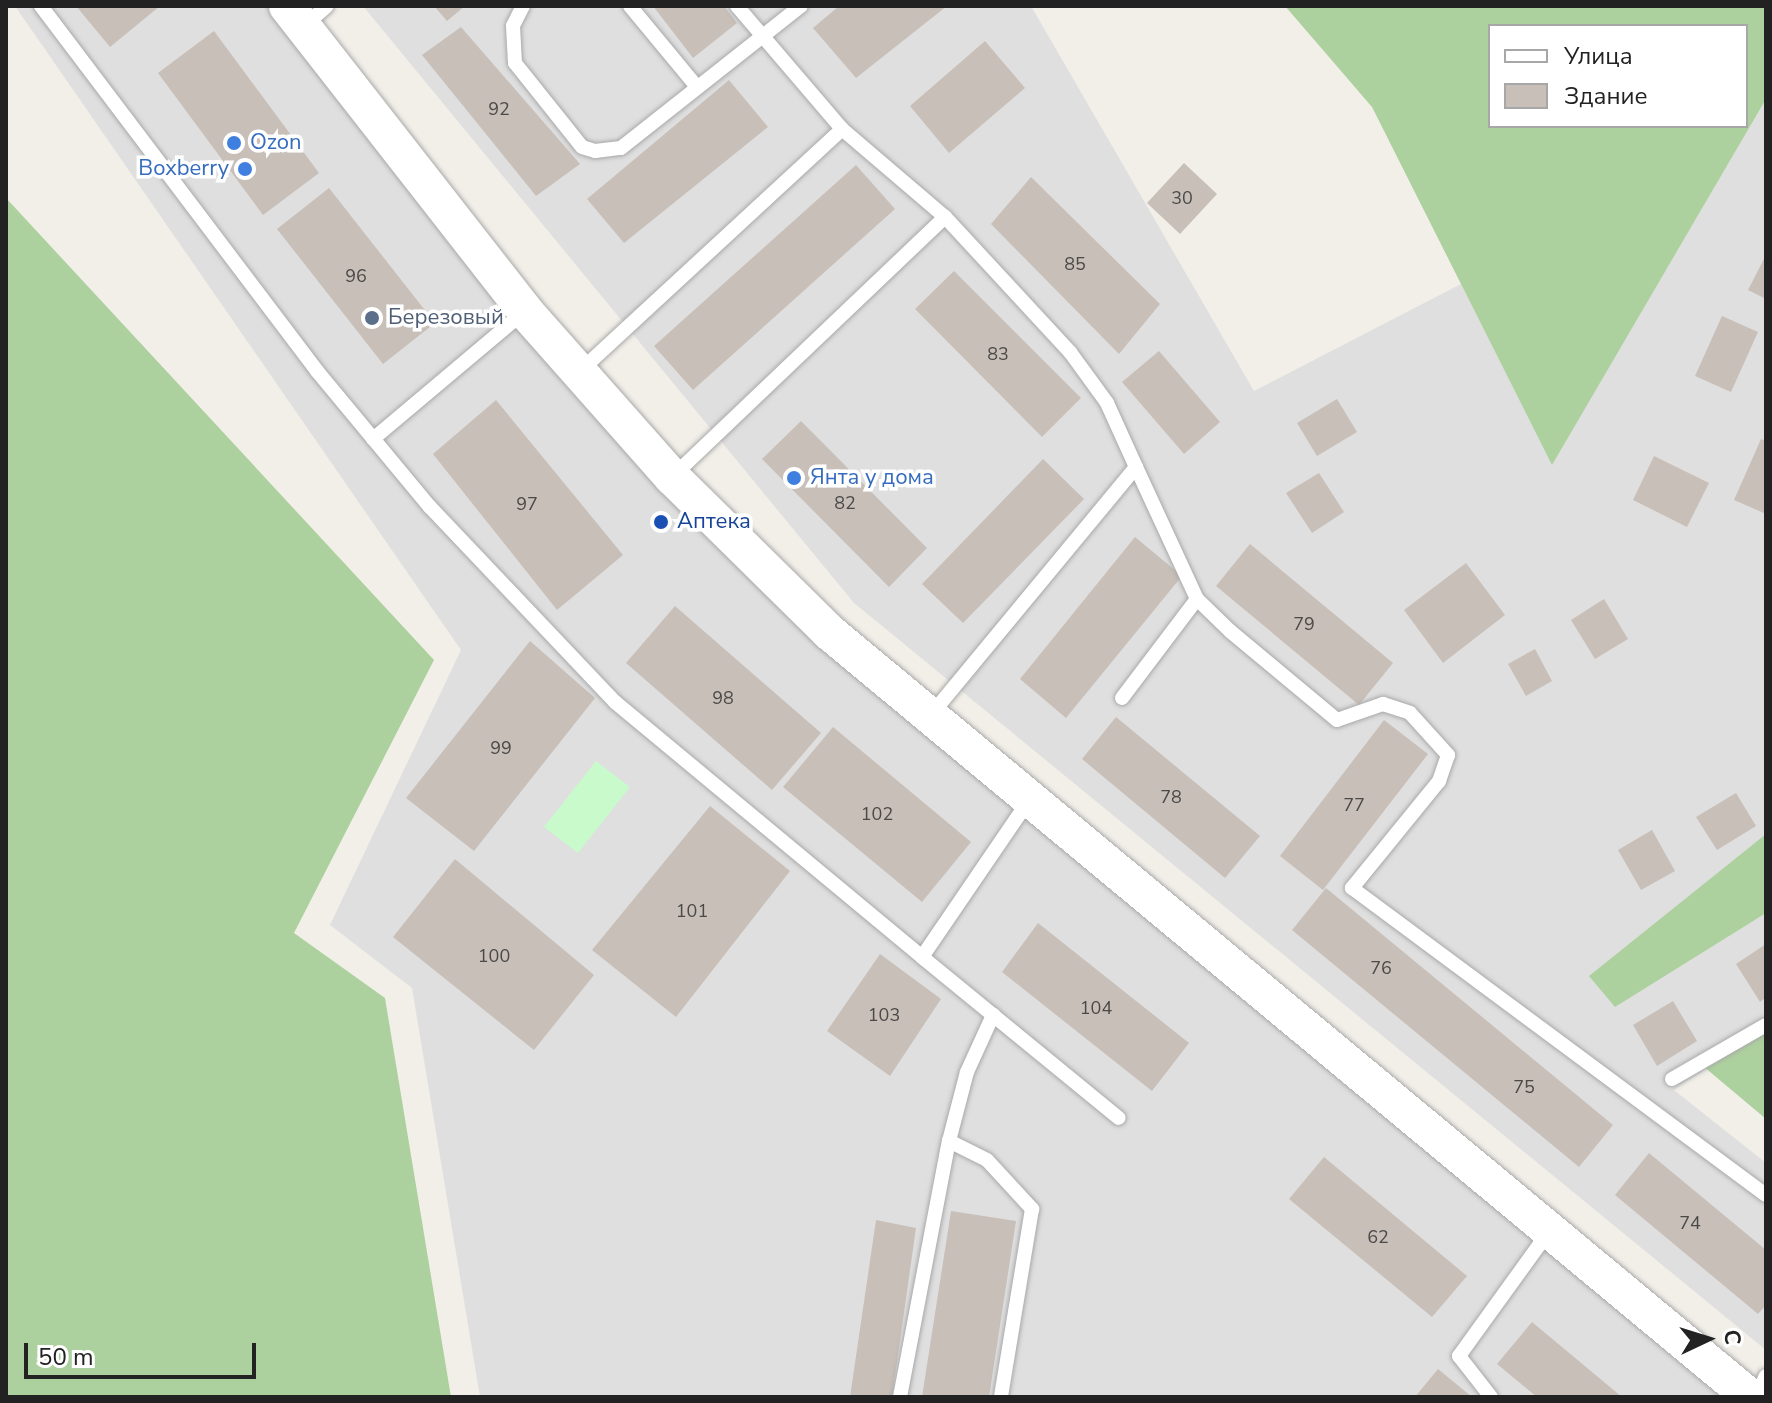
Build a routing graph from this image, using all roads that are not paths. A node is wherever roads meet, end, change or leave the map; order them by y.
1 (41, 6) edge
2 (523, 6) edge
3 (630, 6) edge
4 (737, 6) edge
5 (801, 6) edge
6 (306, 13) edge
7 (762, 35) junction
8 (697, 87) junction
9 (842, 129) junction
10 (945, 217) junction
11 (525, 311) junction
12 (579, 372) junction
13 (373, 439) junction
14 (1136, 467) junction
15 (672, 477) junction
16 (1197, 599) junction
17 (1122, 698) dead end
18 (932, 714) junction
19 (1032, 797) junction
20 (922, 957) junction
21 (993, 1015) junction
22 (1766, 1025) edge
23 (1672, 1079) dead end
24 (1119, 1118) dead end
25 (949, 1141) junction
26 (1766, 1195) edge
27 (1550, 1230) junction
28 (1766, 1376) edge
29 (900, 1397) edge
30 (1001, 1397) edge
31 (1491, 1397) edge
32 (1753, 1397) edge

1 - 13 lane
2 - 8 lane
3 - 8 lane
4 - 7 lane
5 - 7 lane
6 - 11 street
7 - 8 lane
7 - 9 lane
9 - 10 lane
9 - 12 lane
10 - 14 lane
10 - 15 lane
11 - 12 street
11 - 13 lane
12 - 15 street
13 - 20 lane
14 - 16 lane
14 - 18 lane
15 - 18 street
16 - 17 lane
16 - 26 lane
18 - 19 street
19 - 20 lane
19 - 27 street
20 - 21 lane
21 - 24 lane
21 - 25 lane
22 - 23 lane
25 - 29 lane
25 - 30 lane
27 - 31 lane
27 - 32 street
28 - 32 lane

